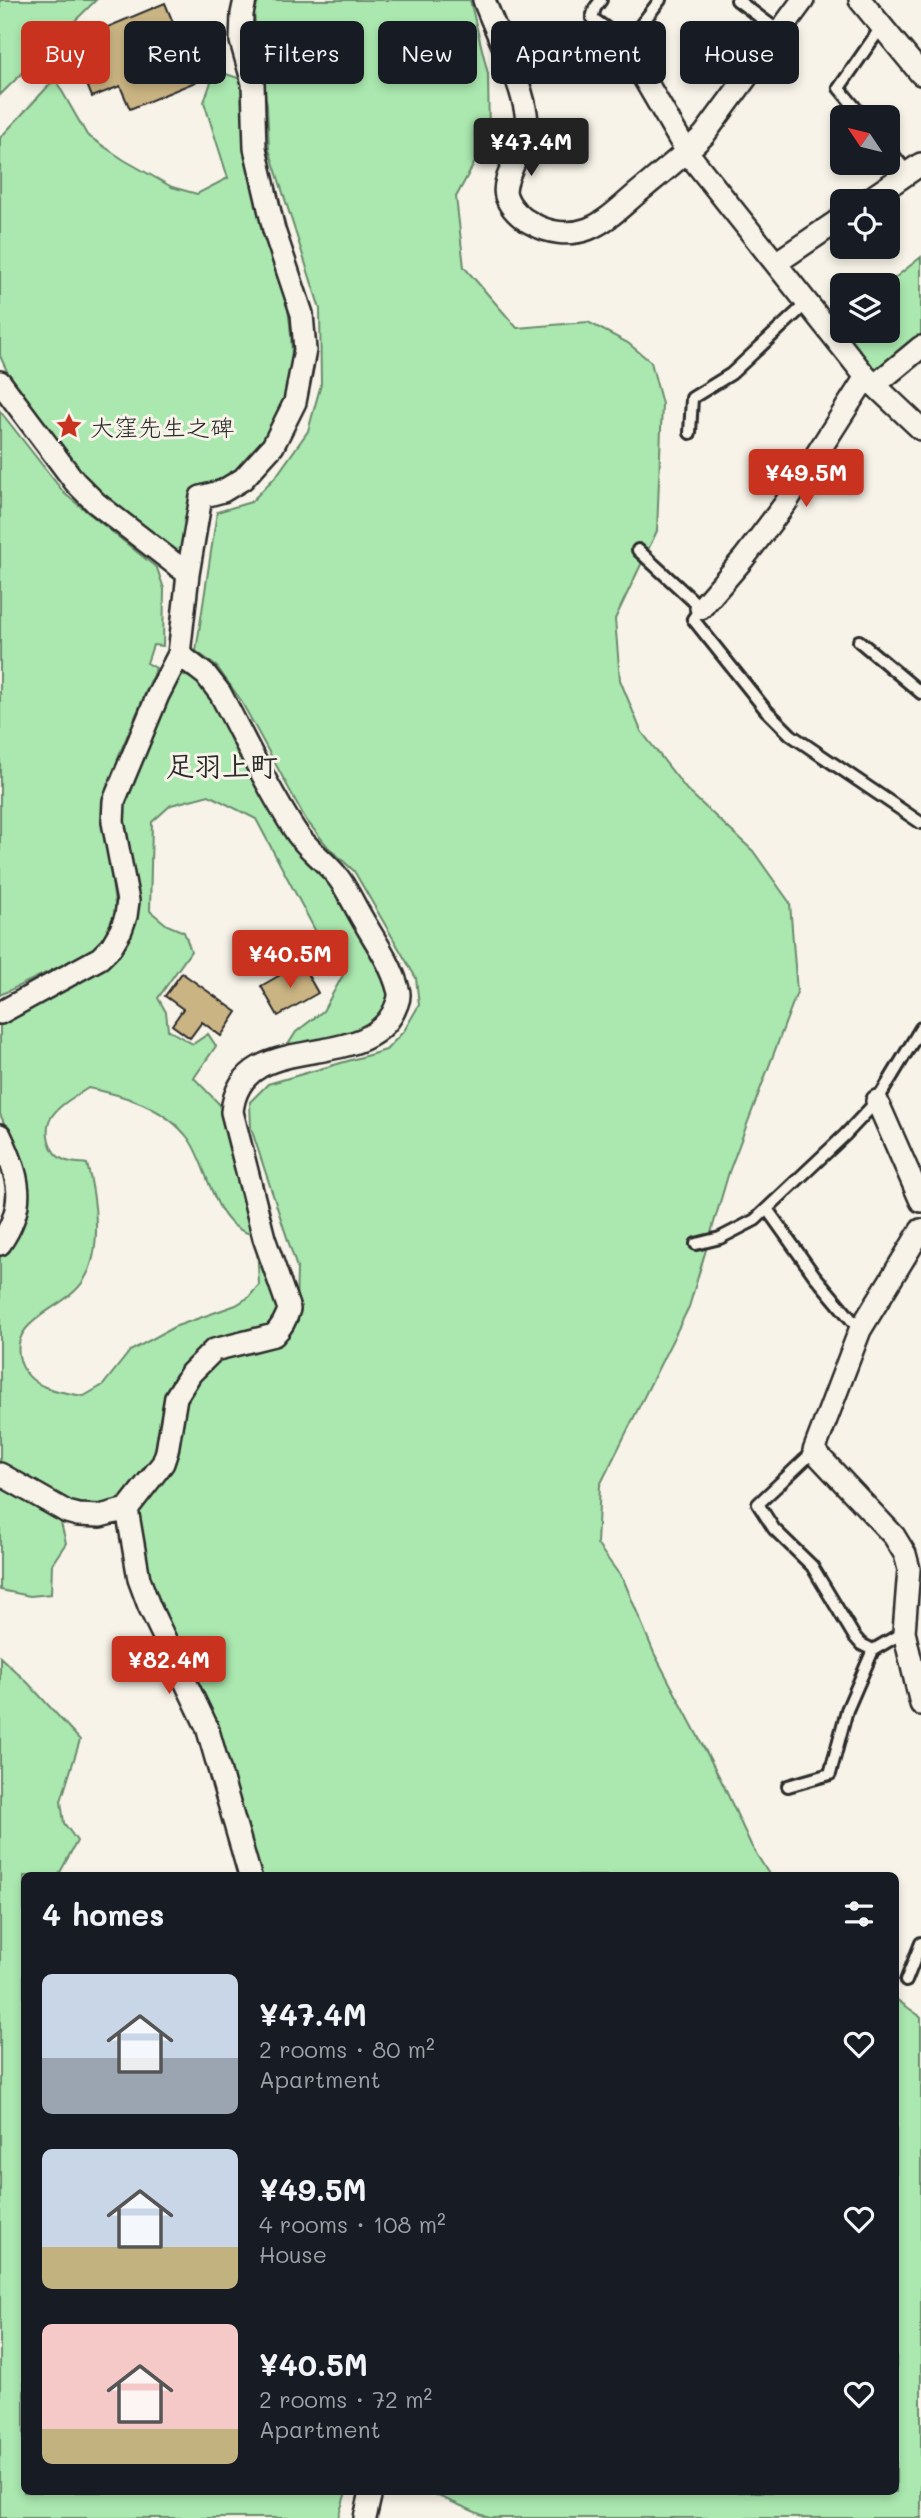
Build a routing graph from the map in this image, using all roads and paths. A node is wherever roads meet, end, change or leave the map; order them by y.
1 (245, 0) edge
2 (484, 0) edge
3 (601, 0) edge
4 (660, 0) edge
5 (737, 0) edge
6 (803, 0) edge
7 (860, 0) edge
8 (596, 21) edge
9 (644, 21) edge
10 (765, 21) edge
11 (788, 21) edge
12 (882, 26) junction
13 (921, 74) edge
14 (647, 84) edge
15 (742, 84) edge
16 (853, 105) edge
17 (687, 152) junction
18 (900, 157) edge
19 (914, 168) edge
20 (884, 189) edge
21 (830, 226) edge
22 (776, 263) junction
23 (808, 302) junction
24 (921, 347) edge
25 (871, 381) junction
26 (0, 382) edge
27 (921, 429) edge
28 (690, 433) dead end
29 (638, 550) dead end
30 (188, 574) junction
31 (701, 608) junction
32 (859, 641) dead end
33 (179, 654) junction
34 (921, 693) edge
35 (921, 823) edge
36 (0, 1013) edge
37 (921, 1028) edge
38 (877, 1101) junction
39 (0, 1135) edge
40 (921, 1201) edge
41 (766, 1209) junction
42 (921, 1230) edge
43 (0, 1244) edge
44 (696, 1244) dead end
45 (860, 1329) junction
46 (814, 1451) junction
47 (0, 1474) edge
48 (127, 1509) junction
49 (914, 1578) edge
50 (904, 1632) junction
51 (873, 1650) junction
52 (921, 1704) edge
53 (788, 1786) dead end
54 (249, 1872) edge
55 (921, 1943) edge
56 (906, 1981) dead end
57 (370, 2495) edge
58 (365, 2518) edge

1 - 30 street
2 - 17 street
3 - 8 lane
4 - 9 lane
5 - 10 lane
6 - 11 street
7 - 12 street
12 - 13 street
12 - 16 lane
14 - 17 street
15 - 17 street
17 - 22 street
18 - 19 lane
19 - 20 street
21 - 22 street
22 - 23 street
23 - 25 street
23 - 28 lane
24 - 25 street
25 - 27 street
25 - 31 street
26 - 30 street
29 - 31 lane
30 - 33 street
31 - 35 lane
32 - 34 lane
33 - 36 street
33 - 48 street
37 - 38 lane
38 - 40 street
38 - 41 lane
39 - 43 street
41 - 44 lane
41 - 45 lane
42 - 45 street
45 - 46 street
46 - 49 street
46 - 51 lane
47 - 48 street
48 - 54 street
49 - 50 street
50 - 51 lane
50 - 52 street
51 - 53 lane
55 - 56 lane
57 - 58 street

